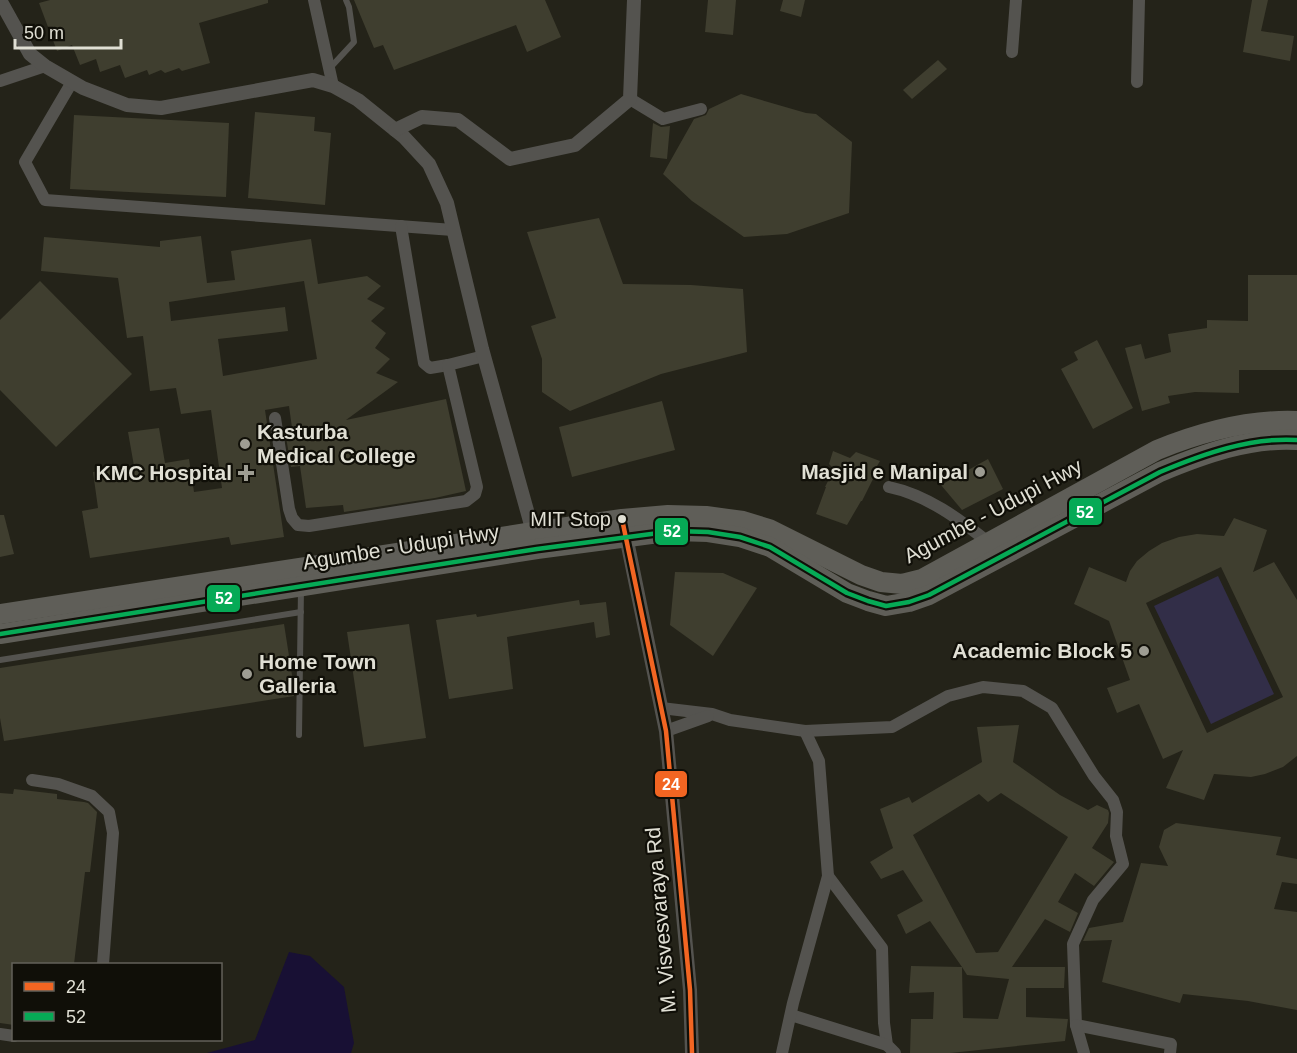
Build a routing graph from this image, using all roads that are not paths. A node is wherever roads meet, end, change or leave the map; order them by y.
1 (0, 0) edge
2 (314, 0) edge
3 (346, 0) edge
4 (634, 0) edge
5 (1016, 0) edge
6 (1139, 0) edge
7 (1012, 52) dead end
8 (45, 66) junction
9 (329, 68) junction
10 (0, 81) edge
11 (72, 82) junction
12 (1137, 82) dead end
13 (333, 86) junction
14 (630, 99) junction
15 (700, 109) dead end
16 (395, 130) junction
17 (402, 226) junction
18 (453, 230) junction
19 (484, 356) junction
20 (448, 365) junction
21 (275, 418) dead end
22 (1297, 421) edge
23 (1297, 440) edge
24 (890, 487) dead end
25 (624, 527) junction
26 (533, 532) junction
27 (988, 542) junction
28 (301, 587) junction
29 (301, 612) junction
30 (0, 614) edge
31 (0, 634) edge
32 (0, 660) edge
33 (662, 708) junction
34 (712, 714) junction
35 (666, 731) junction
36 (805, 731) junction
37 (299, 735) dead end
38 (32, 780) dead end
39 (828, 876) junction
40 (104, 963) edge
41 (791, 1015) junction
42 (1076, 1025) junction
43 (891, 1049) edge
44 (692, 1053) edge
45 (782, 1053) edge
46 (1084, 1053) edge
47 (1170, 1053) edge

1 - 8 street
2 - 9 street
3 - 9 lane
4 - 14 street
5 - 7 street
6 - 12 street
8 - 10 street
8 - 11 street
9 - 13 street
11 - 13 street
11 - 17 street
13 - 16 street
14 - 15 street
14 - 16 street
16 - 18 street
17 - 18 street
17 - 20 street
18 - 19 street
19 - 20 street
19 - 26 street
20 - 21 street
22 - 27 highway, Agumbe - Udupi Hwy
23 - 25 highway, Agumbe - Udupi Hwy
24 - 27 street
25 - 26 highway, Agumbe - Udupi Hwy
25 - 27 highway, Agumbe - Udupi Hwy
25 - 28 highway, Agumbe - Udupi Hwy
25 - 33 street, M. Visvesvaraya Rd
26 - 30 highway, Agumbe - Udupi Hwy
28 - 29 lane
28 - 31 highway, Agumbe - Udupi Hwy
29 - 32 lane
29 - 37 lane
33 - 34 street
33 - 35 street, M. Visvesvaraya Rd
34 - 35 street
34 - 36 street
35 - 44 street, M. Visvesvaraya Rd
36 - 39 street
36 - 42 street
38 - 40 street
39 - 41 street
39 - 43 street
41 - 43 street
41 - 45 street
42 - 46 street
42 - 47 street

